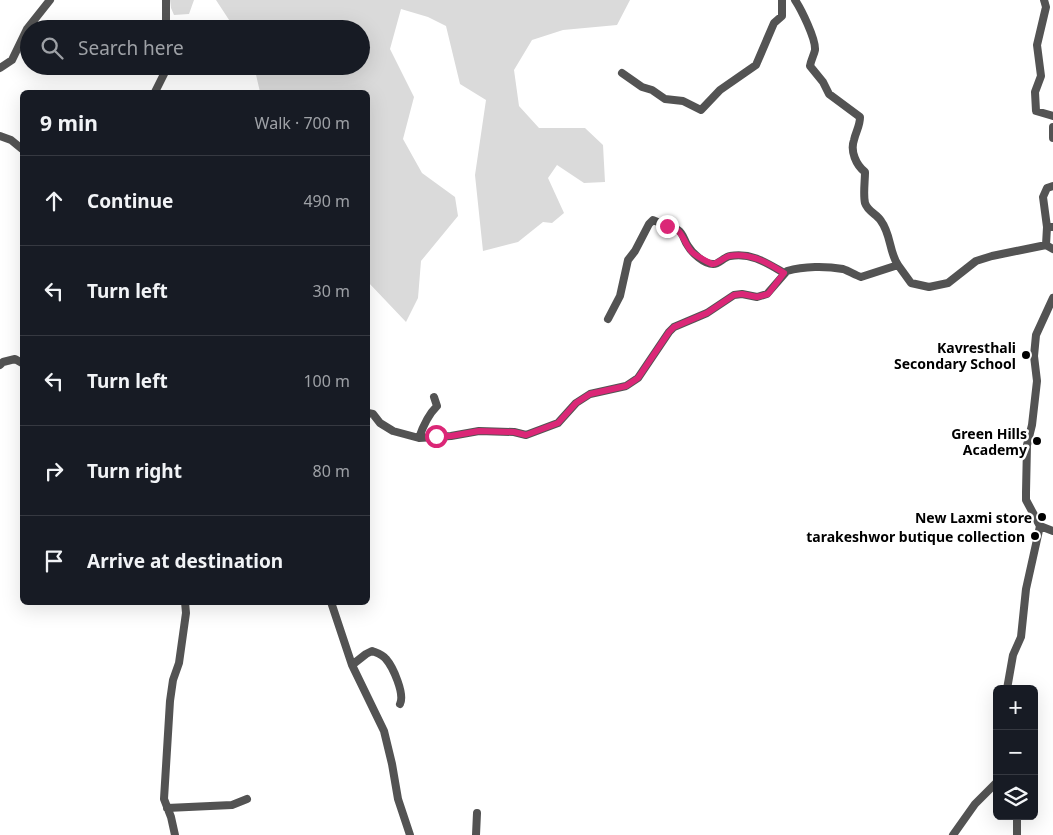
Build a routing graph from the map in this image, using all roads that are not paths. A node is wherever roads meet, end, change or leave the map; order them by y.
1 (50, 0) edge
2 (166, 0) edge
3 (782, 0) edge
4 (795, 0) edge
5 (1044, 0) edge
6 (34, 20) edge
7 (166, 20) edge
8 (20, 43) edge
9 (0, 68) edge
10 (622, 72) dead end
11 (164, 75) edge
12 (156, 90) edge
13 (1053, 116) edge
14 (1053, 127) edge
15 (0, 136) edge
16 (1053, 138) edge
17 (20, 147) edge
18 (1053, 186) edge
19 (1050, 227) edge
20 (1049, 247) edge
21 (898, 265) junction
22 (784, 273) junction
23 (1053, 298) edge
24 (608, 319) dead end
25 (20, 362) edge
26 (0, 365) edge
27 (434, 397) dead end
28 (370, 413) edge
29 (419, 438) junction
30 (1040, 526) junction
31 (1053, 531) edge
32 (185, 605) edge
33 (332, 605) edge
34 (352, 665) junction
35 (1008, 685) edge
36 (400, 704) dead end
37 (993, 786) edge
38 (247, 799) dead end
39 (167, 808) junction
40 (477, 813) dead end
41 (1017, 820) edge
42 (175, 835) edge
43 (410, 835) edge
44 (476, 835) edge
45 (953, 835) edge
46 (1017, 835) edge

1 - 6 street
2 - 7 street
3 - 10 street
4 - 21 street
5 - 13 street
8 - 9 street
11 - 12 street
14 - 16 street
15 - 17 street
18 - 19 street
19 - 20 street
20 - 21 street
21 - 22 street
22 - 24 street
22 - 29 street
23 - 30 street
25 - 26 street
27 - 29 street
28 - 29 street
30 - 31 street
30 - 35 street
32 - 39 street
33 - 34 street
34 - 36 street
34 - 43 street
37 - 45 street
38 - 39 street
39 - 42 street
40 - 44 street
41 - 46 street

